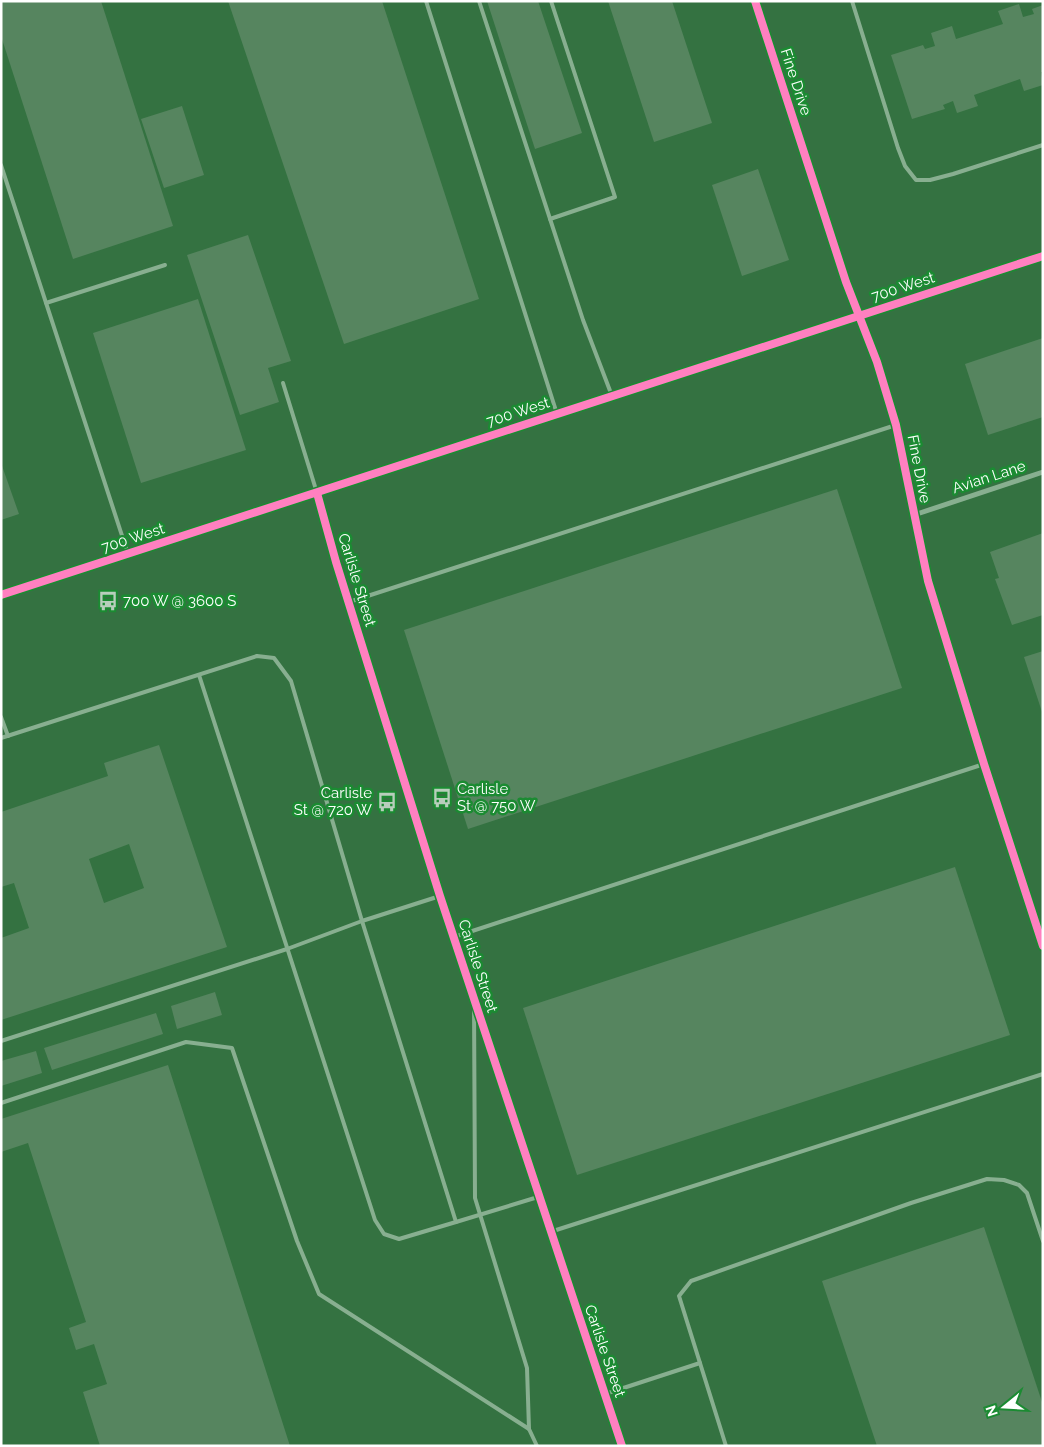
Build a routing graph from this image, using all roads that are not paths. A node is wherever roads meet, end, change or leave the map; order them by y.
1 (426, 1) edge
2 (478, 1) edge
3 (551, 1) edge
4 (755, 1) edge
5 (852, 1) edge
6 (1043, 145) edge
7 (1, 164) edge
8 (550, 219) junction
9 (1043, 256) edge
10 (165, 265) dead end
11 (46, 303) junction
12 (859, 316) junction
13 (283, 383) dead end
14 (612, 396) junction
15 (557, 414) junction
16 (896, 425) junction
17 (1043, 472) edge
18 (317, 492) junction
19 (914, 515) junction
20 (128, 554) junction
21 (1, 595) edge
22 (349, 602) junction
23 (199, 675) junction
24 (1, 717) edge
25 (8, 736) junction
26 (1, 738) edge
27 (984, 764) junction
28 (440, 896) junction
29 (362, 921) junction
30 (454, 937) junction
31 (1043, 946) edge
32 (287, 949) junction
33 (474, 996) junction
34 (1, 1041) edge
35 (1043, 1074) edge
36 (1, 1103) edge
37 (538, 1197) junction
38 (480, 1216) junction
39 (456, 1222) junction
40 (550, 1232) junction
41 (1043, 1241) edge
42 (700, 1363) junction
43 (605, 1394) junction
44 (529, 1429) junction
45 (537, 1446) edge
46 (622, 1446) edge
47 (726, 1446) edge

1 - 15 lane
2 - 8 lane
3 - 8 lane
4 - 12 street, Fine Drive
5 - 6 lane
7 - 11 lane
8 - 14 lane
9 - 12 street, 700 West
10 - 11 lane
11 - 20 lane
12 - 14 street, 700 West
12 - 16 street, Fine Drive
13 - 18 lane
14 - 15 street, 700 West
15 - 18 street, 700 West
16 - 19 street, Fine Drive
16 - 22 lane
17 - 19 street, Avian Lane
18 - 20 street, 700 West
18 - 22 street, Carlisle Street
19 - 27 street, Fine Drive
20 - 21 street, 700 West
22 - 28 street, Carlisle Street
23 - 25 lane
23 - 29 lane
23 - 32 lane
24 - 25 lane
25 - 26 lane
27 - 30 lane
27 - 31 street, Fine Drive
28 - 29 lane
28 - 30 street, Carlisle Street
29 - 32 lane
29 - 39 lane
30 - 33 street, Carlisle Street
32 - 34 lane
32 - 39 lane
33 - 37 street, Carlisle Street
33 - 38 lane
35 - 40 lane
36 - 44 lane
37 - 38 lane
37 - 40 street, Carlisle Street
38 - 39 lane
38 - 44 lane
40 - 43 street, Carlisle Street
41 - 42 lane
42 - 43 lane
42 - 47 lane
43 - 46 street, Carlisle Street
44 - 45 lane

